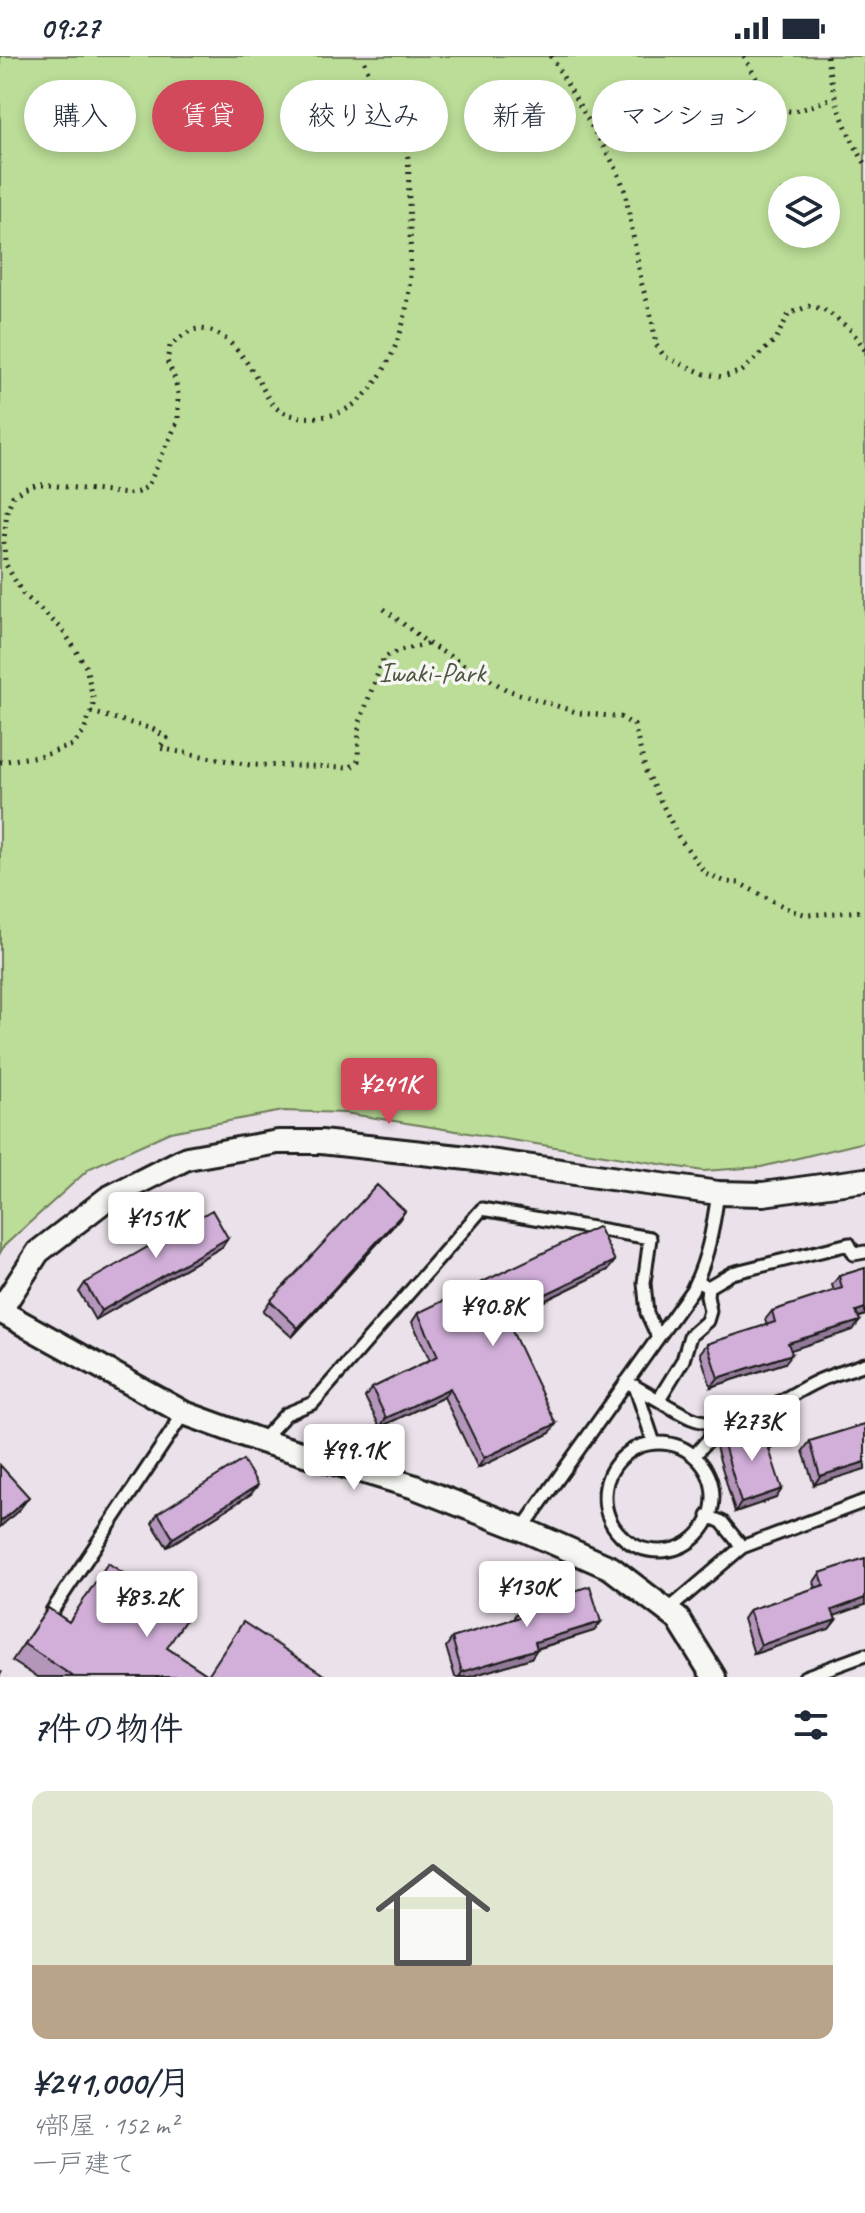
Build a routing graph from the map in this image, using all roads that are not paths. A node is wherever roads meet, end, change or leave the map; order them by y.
1 (865, 1180) edge
2 (718, 1193) junction
3 (865, 1252) edge
4 (696, 1281) junction
5 (708, 1287) junction
6 (0, 1311) edge
7 (658, 1337) junction
8 (865, 1364) edge
9 (630, 1384) junction
10 (659, 1399) junction
11 (184, 1413) junction
12 (714, 1424) junction
13 (261, 1441) junction
14 (654, 1443) junction
15 (694, 1456) junction
16 (865, 1501) edge
17 (708, 1516) junction
18 (522, 1529) junction
19 (742, 1547) junction
20 (52, 1611) edge
21 (667, 1611) junction
22 (865, 1655) edge
23 (714, 1677) edge
24 (805, 1677) edge

1 - 2 street
2 - 4 lane
2 - 6 street
3 - 5 lane
4 - 5 lane
4 - 7 lane
5 - 10 lane
6 - 11 street
7 - 9 lane
7 - 13 lane
8 - 12 lane
9 - 10 lane
9 - 14 lane
9 - 18 lane
10 - 12 lane
11 - 13 street
11 - 20 lane
12 - 15 lane
13 - 18 street
14 - 15 lane
14 - 17 lane
15 - 17 lane
16 - 19 lane
17 - 19 lane
18 - 21 street
19 - 21 lane
21 - 23 street
22 - 24 lane

